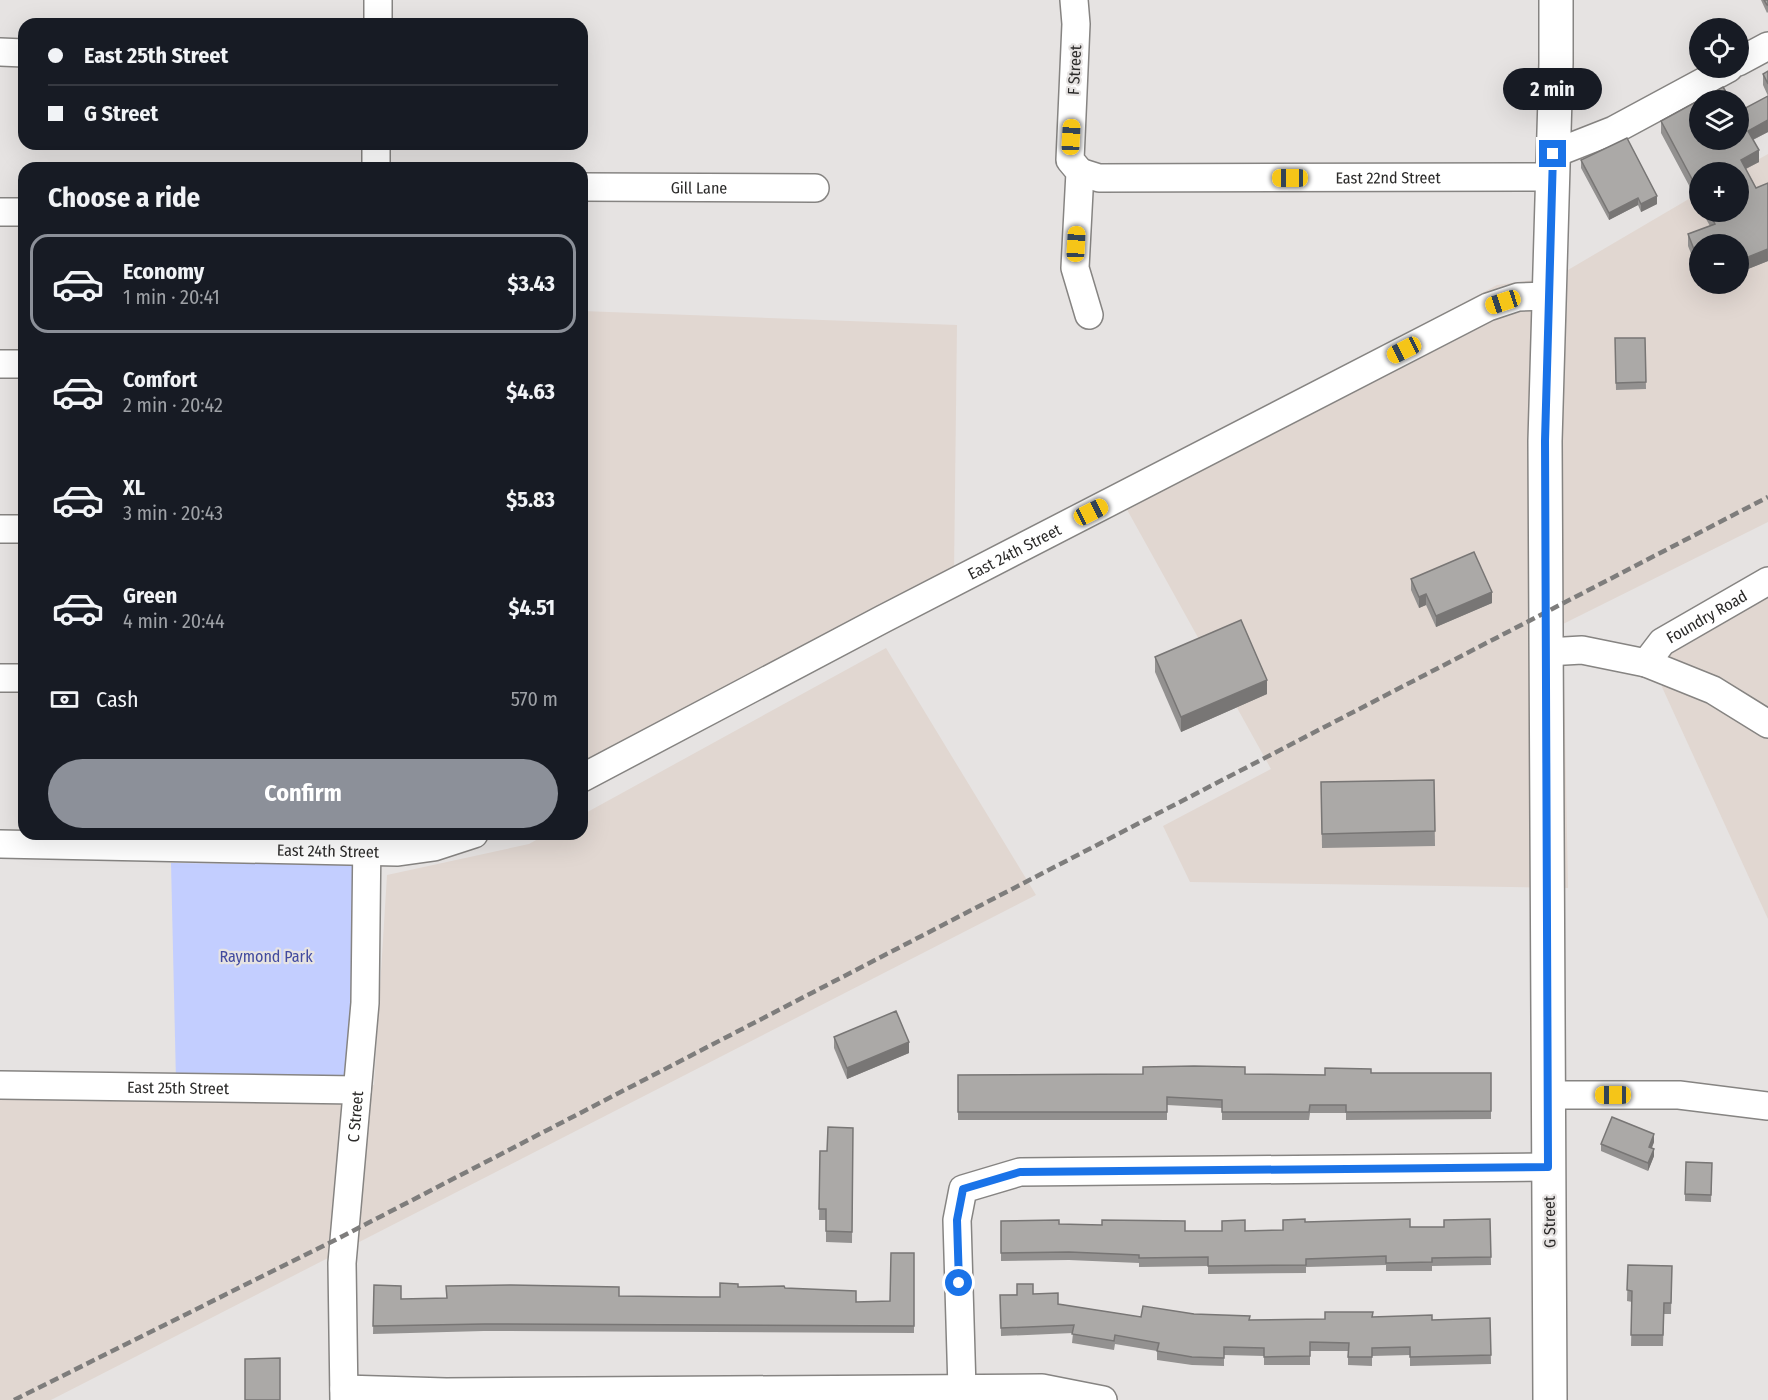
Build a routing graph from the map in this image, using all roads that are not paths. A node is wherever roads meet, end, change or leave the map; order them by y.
1 (378, 0) edge
2 (1074, 0) edge
3 (1556, 0) edge
4 (378, 18) edge
5 (1768, 46) edge
6 (0, 52) edge
7 (18, 53) edge
8 (1749, 56) edge
9 (1710, 78) edge
10 (1553, 166) junction
11 (1080, 172) junction
12 (588, 187) edge
13 (815, 188) dead end
14 (0, 212) edge
15 (18, 212) edge
16 (1549, 296) junction
17 (1089, 315) dead end
18 (0, 364) edge
19 (18, 364) edge
20 (0, 529) edge
21 (18, 529) edge
22 (1768, 581) edge
23 (1547, 652) junction
24 (1646, 663) junction
25 (0, 678) edge
26 (18, 678) edge
27 (1768, 724) edge
28 (588, 775) edge
29 (456, 840) edge
30 (367, 843) edge
31 (0, 844) edge
32 (0, 1085) edge
33 (357, 1090) junction
34 (1548, 1095) junction
35 (1768, 1106) edge
36 (1548, 1167) junction
37 (962, 1389) junction
38 (344, 1395) edge
39 (1103, 1400) edge
40 (1550, 1400) edge

1 - 4 street
2 - 11 street, F Street
3 - 10 main road, G Street
5 - 8 street
6 - 7 street
9 - 10 street
10 - 11 street, East 22nd Street
10 - 16 main road, G Street
11 - 17 street, F Street
12 - 13 street, Gill Lane
14 - 15 street
16 - 23 main road, G Street
16 - 28 street, East 24th Street
18 - 19 street
20 - 21 street
22 - 24 street, Foundry Road
23 - 24 street
23 - 34 main road, G Street
24 - 27 street
25 - 26 street
29 - 30 street, East 24th Street
30 - 31 street, East 24th Street
30 - 33 street, C Street
32 - 33 street, East 25th Street
33 - 38 street, C Street
34 - 35 street
34 - 36 main road, G Street
36 - 37 street
36 - 40 main road, G Street
37 - 38 street
37 - 39 street

